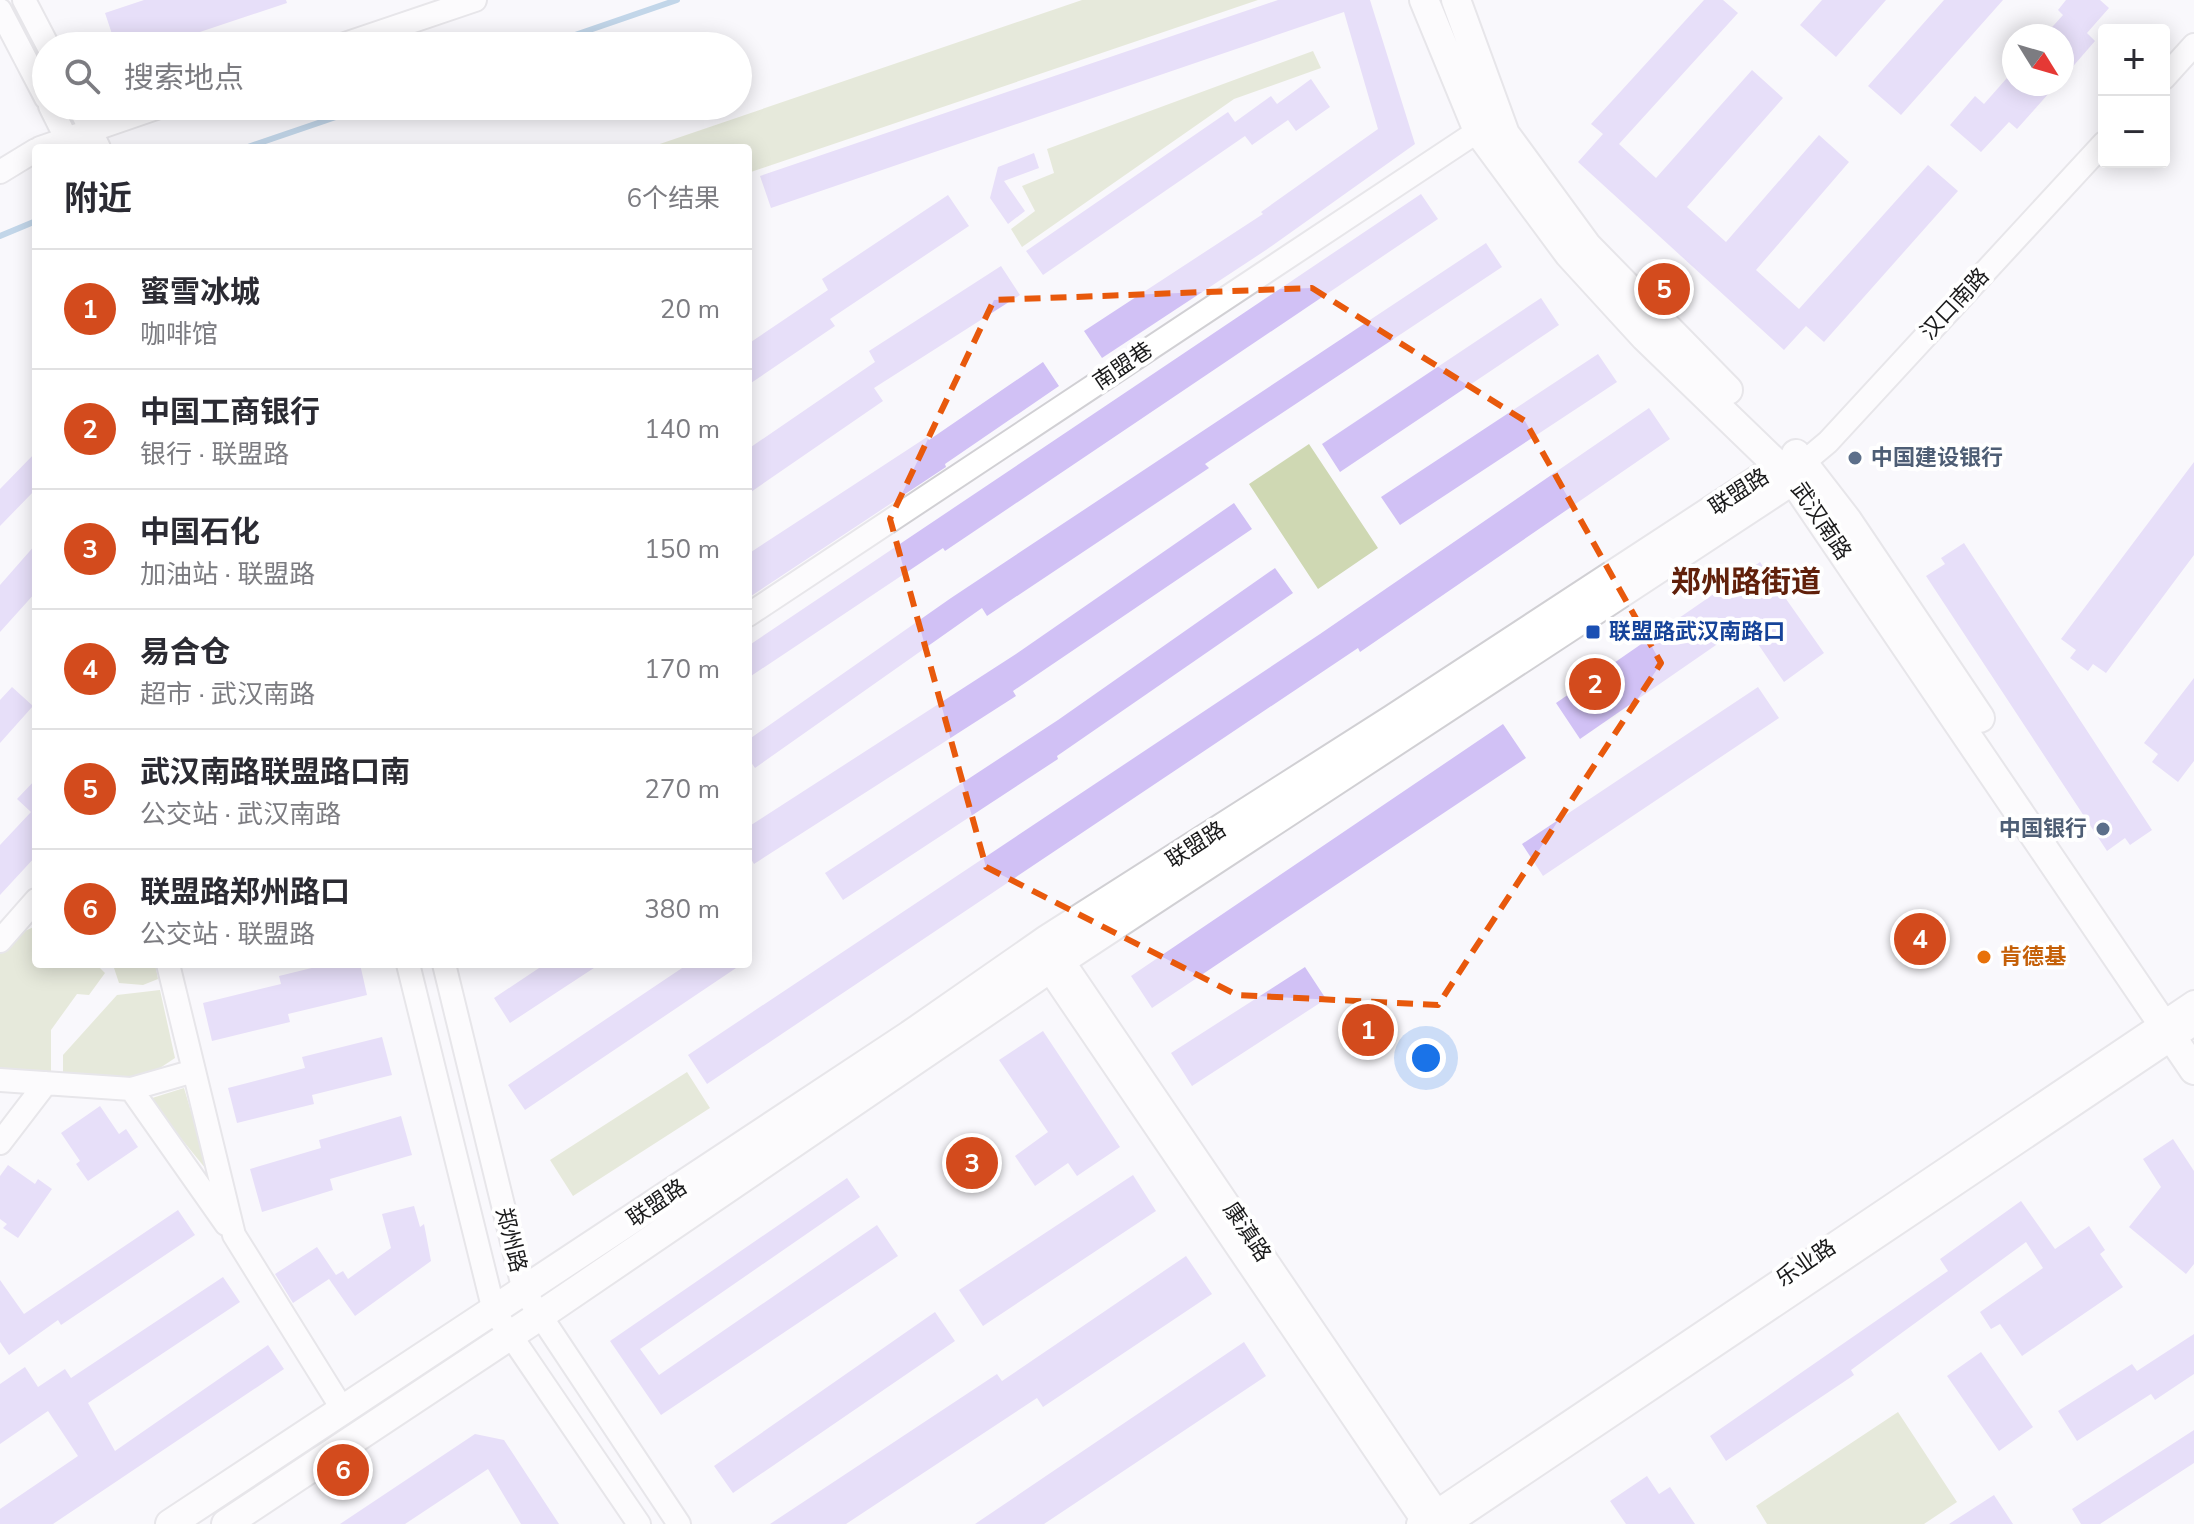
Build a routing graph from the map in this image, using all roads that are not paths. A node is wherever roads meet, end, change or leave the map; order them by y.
1 (24, 0) edge
2 (475, 0) edge
3 (1424, 0) edge
4 (1456, 0) edge
5 (0, 10) edge
6 (41, 32) edge
7 (380, 32) edge
8 (2194, 45) edge
9 (32, 71) edge
10 (2170, 71) edge
11 (57, 120) edge
12 (86, 120) edge
13 (134, 120) edge
14 (1489, 127) junction
15 (95, 139) edge
16 (69, 143) edge
17 (2098, 150) edge
18 (32, 153) edge
19 (0, 172) edge
20 (1792, 469) junction
21 (752, 612) edge
22 (32, 905) edge
23 (0, 941) edge
24 (1049, 955) junction
25 (169, 968) edge
26 (409, 968) edge
27 (445, 968) edge
28 (2183, 1024) edge
29 (2194, 1070) edge
30 (194, 1071) junction
31 (0, 1080) edge
32 (46, 1083) junction
33 (131, 1089) junction
34 (0, 1143) edge
35 (234, 1235) junction
36 (524, 1291) junction
37 (494, 1311) junction
38 (541, 1315) junction
39 (510, 1336) junction
40 (343, 1410) junction
41 (1433, 1521) edge
42 (170, 1524) edge
43 (226, 1524) edge
44 (639, 1524) edge
45 (679, 1524) edge

1 - 6 street
2 - 7 street
3 - 14 main road, 武汉南路
4 - 14 main road, 武汉南路
5 - 9 street
8 - 10 street
11 - 16 street
12 - 15 street
13 - 15 street
14 - 20 main road, 武汉南路
14 - 21 street, 南盟巷
15 - 16 street
17 - 20 street, 汉口南路
18 - 19 street
20 - 24 main road, 联盟路
20 - 28 main road, 武汉南路
22 - 23 street
24 - 36 main road, 联盟路
24 - 38 main road, 联盟路
24 - 41 street, 康滇路
25 - 30 street
26 - 37 street, 郑州路
27 - 36 street, 郑州路
28 - 29 main road, 武汉南路
28 - 41 street, 乐业路
30 - 33 street
30 - 35 street
31 - 32 street
32 - 33 street
32 - 34 street
33 - 35 street
35 - 40 street
36 - 37 main road, 联盟路
36 - 38 street, 郑州路
37 - 39 street, 郑州路
37 - 40 main road, 联盟路
38 - 39 main road, 联盟路
38 - 45 street, 郑州路
39 - 43 main road, 联盟路
39 - 44 street, 郑州路
40 - 42 main road, 联盟路

